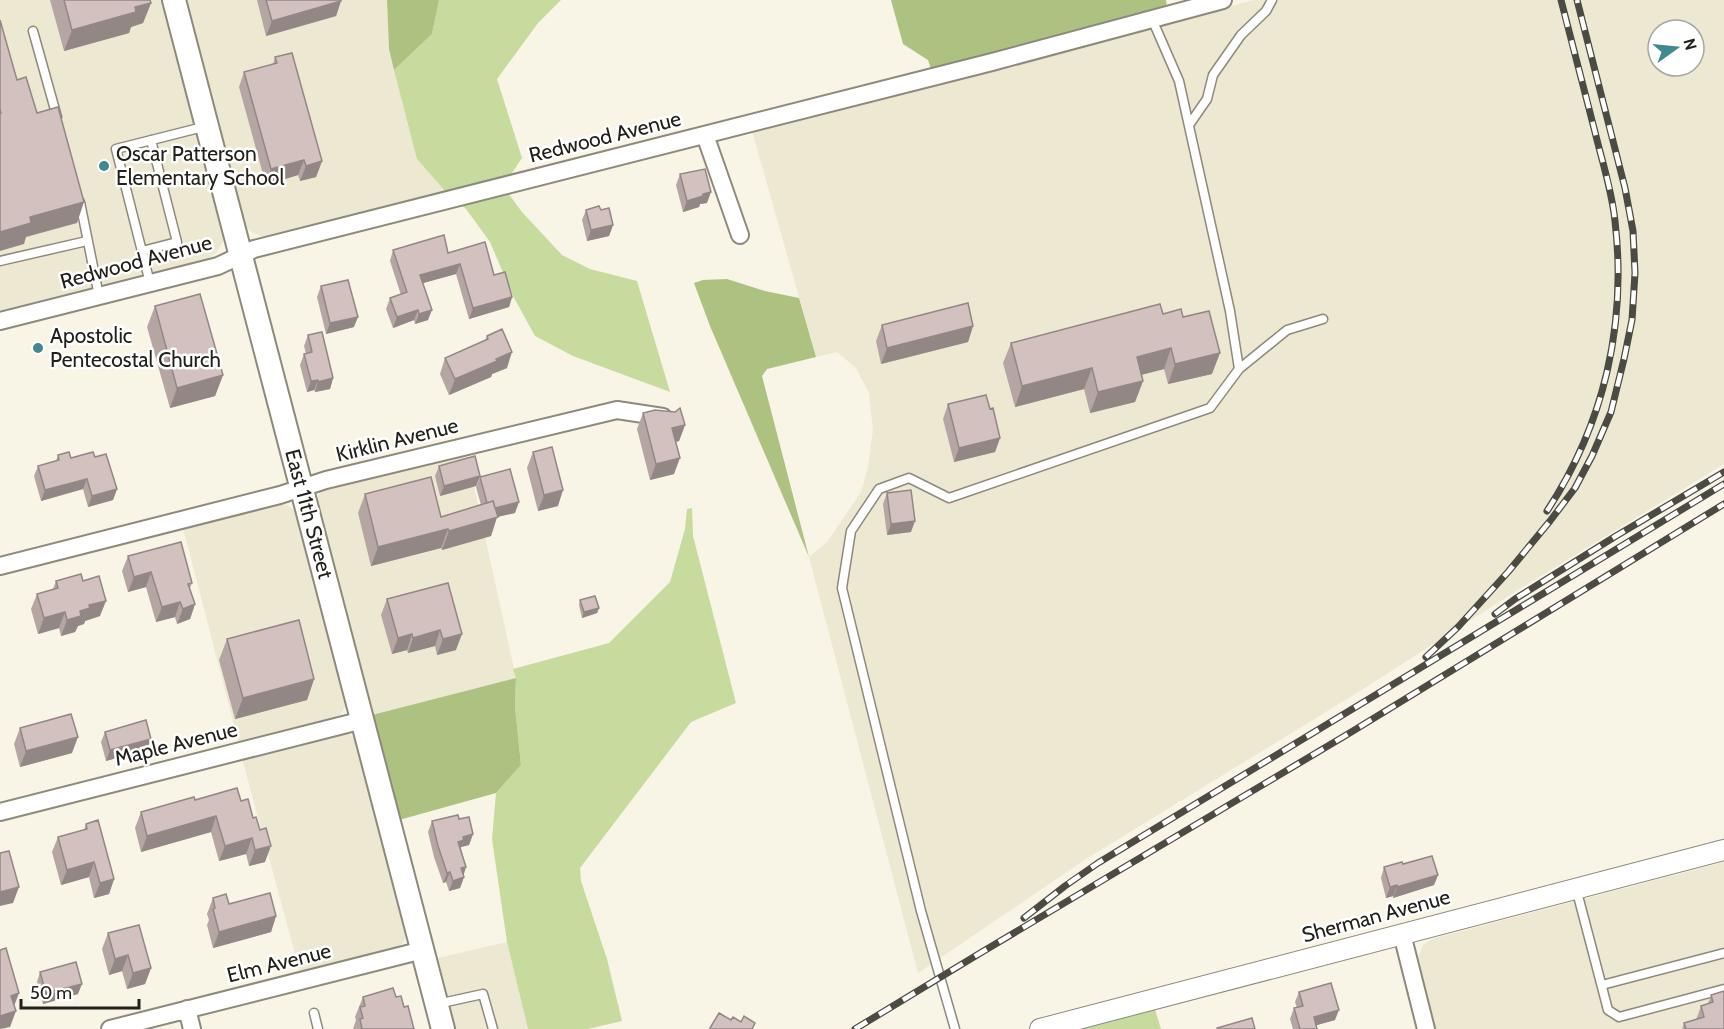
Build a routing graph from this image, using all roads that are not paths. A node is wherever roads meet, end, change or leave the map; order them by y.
1 (174, 0) edge
2 (1223, 0) edge
3 (1272, 0) edge
4 (1152, 19) junction
5 (33, 31) dead end
6 (58, 122) edge
7 (1189, 125) junction
8 (207, 126) junction
9 (705, 135) junction
10 (151, 140) junction
11 (77, 190) edge
12 (740, 236) dead end
13 (87, 241) junction
14 (142, 250) junction
15 (241, 255) junction
16 (0, 261) edge
17 (150, 283) junction
18 (99, 296) junction
19 (1323, 320) dead end
20 (0, 321) edge
21 (1239, 369) junction
22 (666, 418) edge
23 (302, 488) junction
24 (0, 566) edge
25 (363, 720) junction
26 (0, 813) edge
27 (1724, 850) edge
28 (1576, 888) junction
29 (1402, 934) junction
30 (423, 950) junction
31 (1724, 953) edge
32 (1602, 985) junction
33 (1724, 989) edge
34 (437, 1004) junction
35 (187, 1009) junction
36 (314, 1013) dead end
37 (110, 1029) edge
38 (192, 1029) edge
39 (318, 1029) edge
40 (443, 1029) edge
41 (493, 1029) edge
42 (954, 1029) edge
43 (1040, 1029) edge
44 (1426, 1029) edge

1 - 8 main road, East 11th Street
2 - 4 street, Redwood Avenue
3 - 7 lane
4 - 7 lane
4 - 9 street, Redwood Avenue
5 - 6 lane
7 - 21 lane
8 - 10 lane
8 - 15 main road, East 11th Street
9 - 12 street
9 - 15 street, Redwood Avenue
10 - 14 lane
10 - 14 lane
11 - 13 lane
13 - 16 lane
13 - 18 lane
14 - 17 lane
15 - 17 street, Redwood Avenue
15 - 23 main road, East 11th Street
17 - 18 street, Redwood Avenue
18 - 20 street, Redwood Avenue
19 - 21 lane
21 - 42 lane
22 - 23 street, Kirklin Avenue
23 - 24 street, Kirklin Avenue
23 - 25 main road, East 11th Street
25 - 26 street, Maple Avenue
25 - 30 main road, East 11th Street
27 - 28 street, Sherman Avenue
28 - 29 street, Sherman Avenue
28 - 32 lane
29 - 43 street, Sherman Avenue
29 - 44 street
30 - 34 main road, East 11th Street
30 - 35 street, Elm Avenue
31 - 32 lane
32 - 33 lane
34 - 40 main road, East 11th Street
34 - 41 lane
35 - 37 street, Elm Avenue
35 - 38 street
36 - 39 lane

